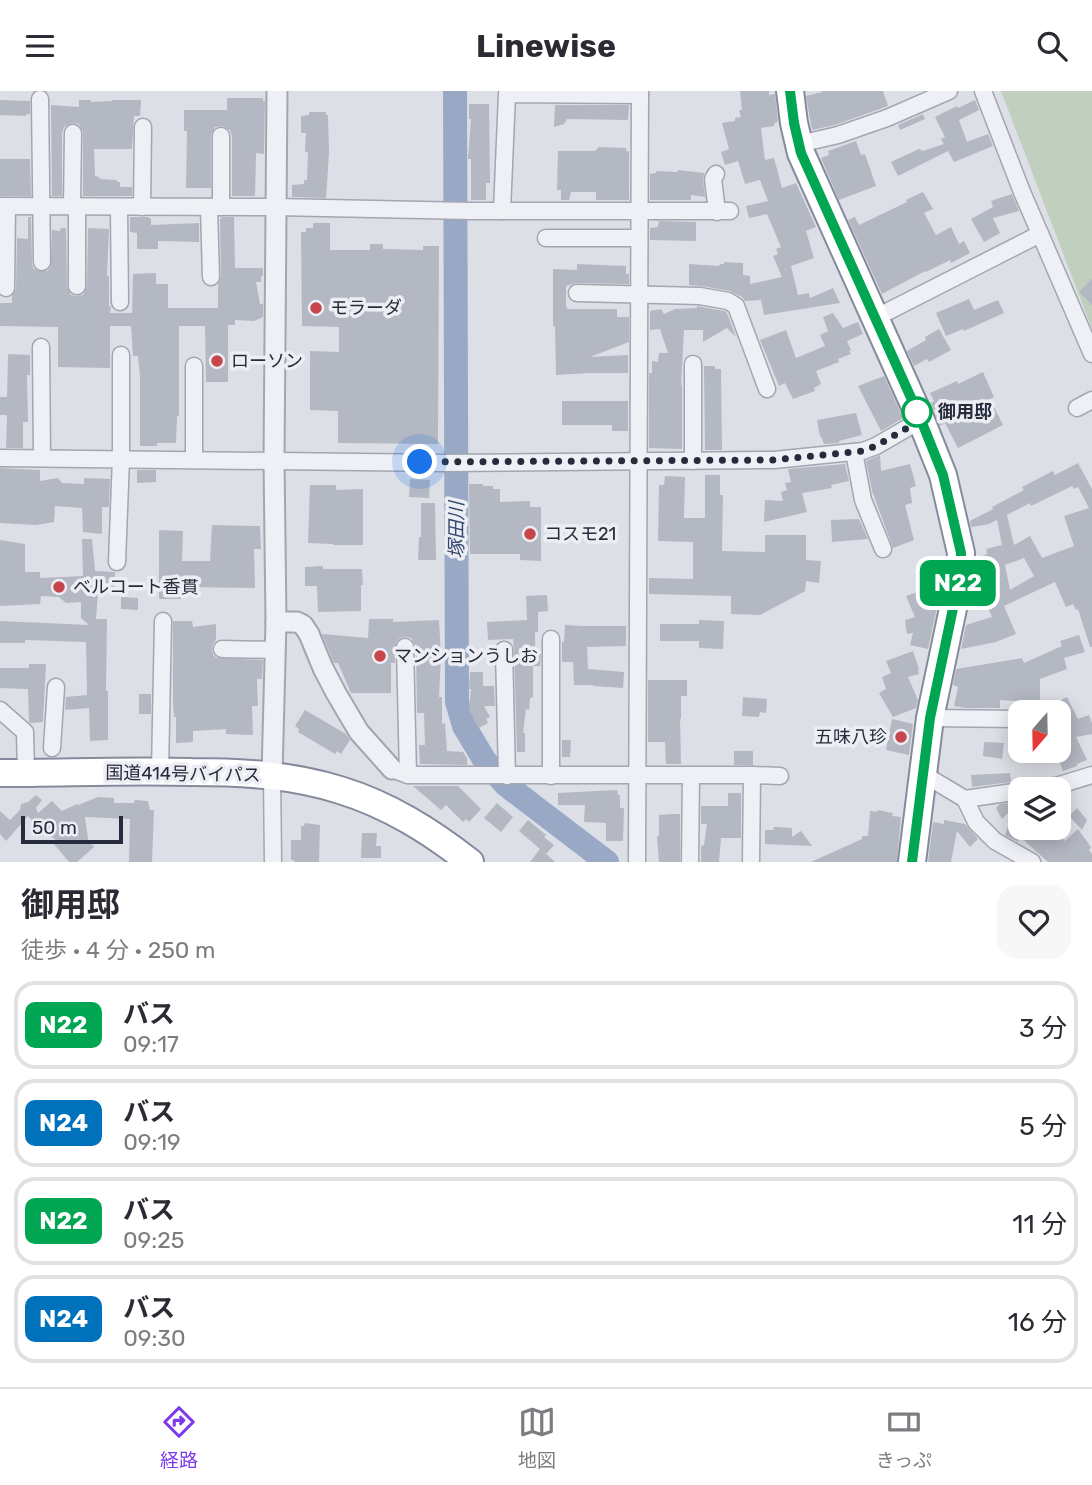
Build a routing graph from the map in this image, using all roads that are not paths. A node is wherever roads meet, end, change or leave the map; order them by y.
1 (277, 91) edge
2 (790, 91) edge
3 (949, 91) edge
4 (983, 91) edge
5 (640, 93) edge
6 (40, 99) dead end
7 (143, 127) dead end
8 (73, 133) dead end
9 (220, 136) dead end
10 (799, 144) junction
11 (716, 174) dead end
12 (3, 206) edge
13 (41, 207) junction
14 (75, 207) junction
15 (215, 207) junction
16 (276, 207) junction
17 (119, 208) junction
18 (142, 208) junction
19 (502, 211) junction
20 (639, 211) junction
21 (1040, 234) junction
22 (546, 238) dead end
23 (639, 238) junction
24 (42, 262) dead end
25 (211, 277) dead end
26 (77, 286) dead end
27 (6, 288) dead end
28 (577, 293) dead end
29 (639, 295) junction
30 (120, 302) dead end
31 (875, 318) junction
32 (41, 347) dead end
33 (1092, 354) edge
34 (121, 355) dead end
35 (693, 364) dead end
36 (194, 366) dead end
37 (767, 389) dead end
38 (1092, 400) edge
39 (1077, 408) dead end
40 (921, 420) junction
41 (854, 452) junction
42 (0, 458) edge
43 (41, 458) junction
44 (121, 459) junction
45 (194, 459) junction
46 (274, 460) junction
47 (639, 461) junction
48 (693, 461) junction
49 (883, 549) dead end
50 (117, 562) dead end
51 (163, 621) dead end
52 (276, 622) junction
53 (551, 639) dead end
54 (405, 647) dead end
55 (222, 649) dead end
56 (275, 650) junction
57 (504, 650) dead end
58 (56, 687) dead end
59 (0, 710) edge
60 (930, 718) junction
61 (1008, 719) edge
62 (52, 748) dead end
63 (160, 771) junction
64 (400, 772) junction
65 (13, 773) edge
66 (923, 774) junction
67 (272, 775) junction
68 (636, 775) junction
69 (691, 775) junction
70 (752, 775) junction
71 (1092, 775) edge
72 (510, 776) junction
73 (551, 776) junction
74 (780, 776) dead end
75 (1071, 781) edge
76 (1008, 793) edge
77 (965, 799) junction
78 (273, 862) edge
79 (470, 862) edge
80 (637, 862) edge
81 (690, 862) edge
82 (751, 862) edge
83 (912, 862) edge
84 (1032, 862) edge

1 - 16 street
2 - 10 highway
3 - 10 street
4 - 21 street
5 - 19 street
5 - 20 street
6 - 13 street
7 - 18 street
8 - 14 street
9 - 15 street
10 - 31 highway
11 - 20 street
12 - 13 street
12 - 27 street
13 - 14 street
13 - 24 street
14 - 17 street
14 - 26 street
15 - 16 street
15 - 18 street
15 - 25 street
16 - 19 street
16 - 46 street
17 - 18 street
17 - 30 street
19 - 20 street
20 - 23 street
21 - 31 street
21 - 33 street
22 - 23 street
23 - 29 street
28 - 29 street
29 - 37 street
29 - 47 street
31 - 40 highway
32 - 43 street
34 - 44 street
35 - 48 street
36 - 45 street
38 - 39 street
40 - 41 street
40 - 60 highway
41 - 48 street
41 - 49 street
42 - 43 street
43 - 44 street
44 - 45 street
44 - 50 street
45 - 46 street
46 - 47 street
46 - 52 street
47 - 48 street
47 - 68 street
51 - 63 street
52 - 56 street
52 - 64 street
53 - 73 street
54 - 64 street
55 - 56 street
56 - 67 street
57 - 72 street
58 - 62 street
59 - 65 street
60 - 61 street
60 - 66 highway
63 - 65 highway, 国道414号バイパス
63 - 67 highway, 国道414号バイパス
64 - 72 street
66 - 77 street
66 - 83 highway
67 - 78 street
67 - 79 highway, 国道414号バイパス
68 - 69 street
68 - 73 street
68 - 80 street
69 - 70 street
69 - 81 street
70 - 74 street
70 - 82 street
71 - 75 street
72 - 73 street
76 - 77 street
77 - 84 street

